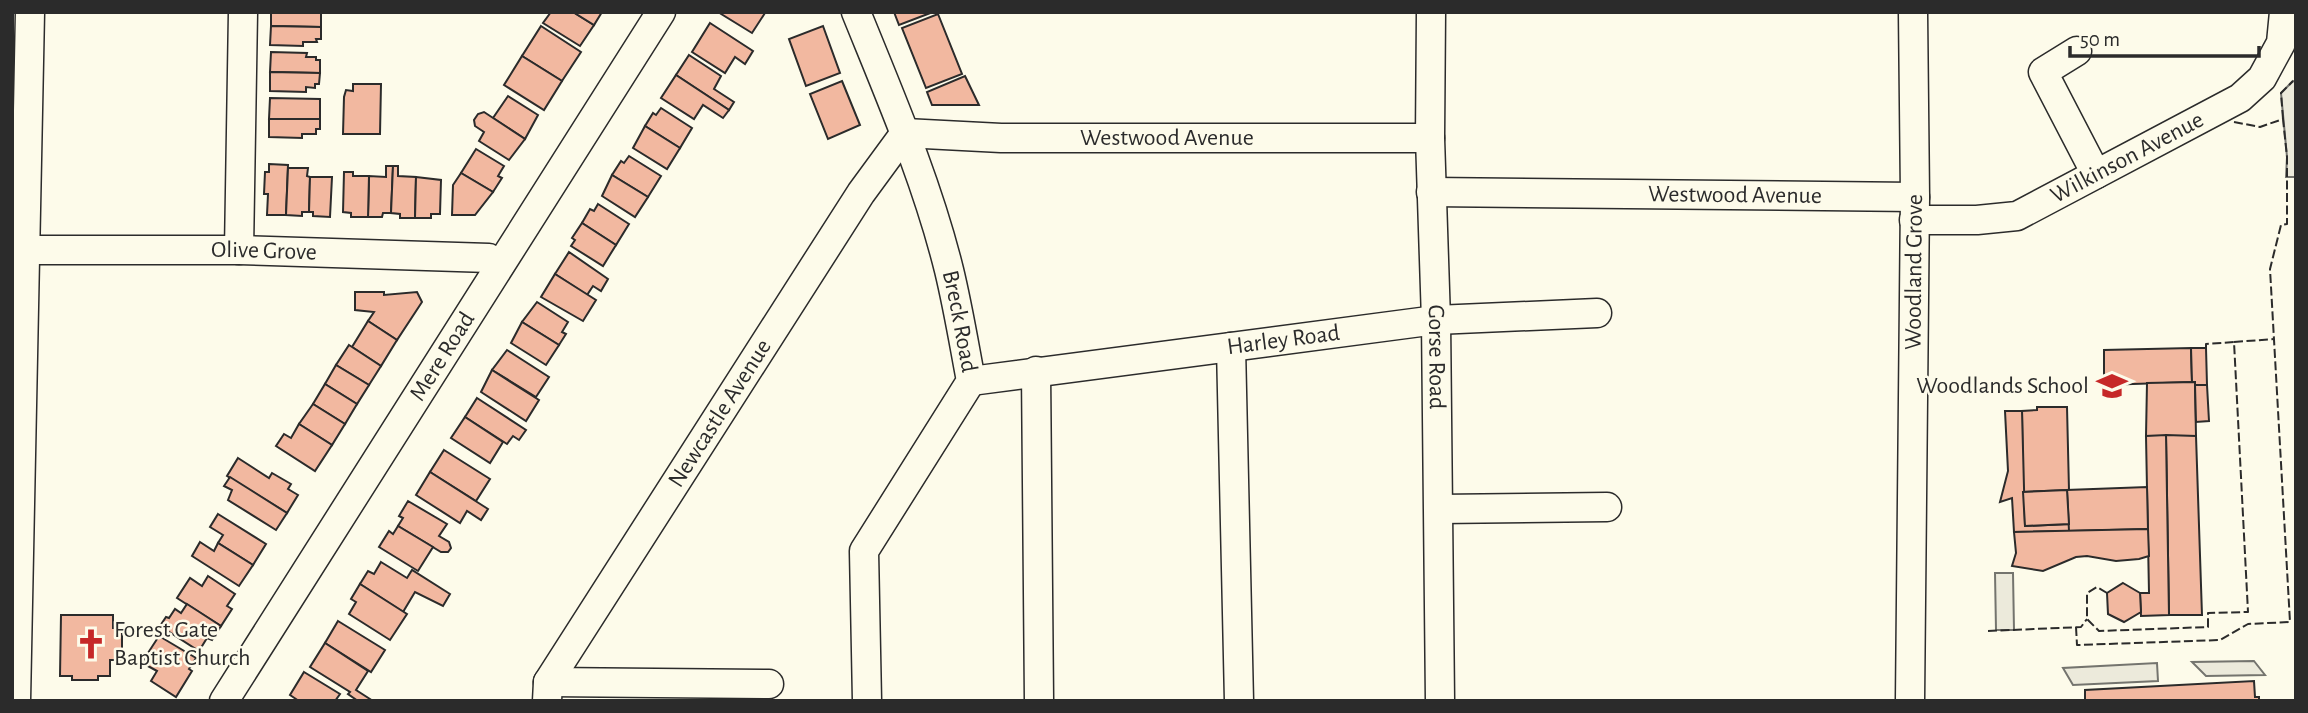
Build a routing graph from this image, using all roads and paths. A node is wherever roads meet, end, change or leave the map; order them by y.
1 (30, 12) edge
2 (243, 12) edge
3 (661, 12) edge
4 (856, 12) edge
5 (1431, 12) edge
6 (1913, 12) edge
7 (2284, 12) edge
8 (2077, 51) dead end
9 (905, 133) junction
10 (1430, 138) junction
11 (19, 174) edge
12 (2096, 174) junction
13 (1431, 192) junction
14 (1914, 209) junction
15 (24, 250) junction
16 (239, 250) junction
17 (500, 265) junction
18 (1597, 313) dead end
19 (1436, 320) junction
20 (1231, 346) junction
21 (1036, 371) junction
22 (971, 381) junction
23 (17, 384) edge
24 (1607, 507) dead end
25 (1439, 509) junction
26 (15, 594) edge
27 (769, 684) dead end
28 (548, 691) edge
29 (16, 701) edge
30 (224, 701) edge
31 (867, 701) edge
32 (1039, 701) edge
33 (1239, 701) edge
34 (1440, 701) edge
35 (1910, 701) edge

1 - 11 street
2 - 16 street
3 - 17 street, Mere Road
4 - 9 street, Breck Road
5 - 10 street, Gorse Road
6 - 14 street, Woodland Grove
7 - 12 street, Wilkinson Avenue
8 - 12 street
9 - 10 street, Westwood Avenue
9 - 22 street, Breck Road
9 - 28 street, Newcastle Avenue
10 - 13 street, Gorse Road
11 - 15 street
12 - 14 street, Wilkinson Avenue
13 - 14 street, Westwood Avenue
13 - 19 street, Gorse Road
14 - 35 street, Woodland Grove
15 - 16 street, Olive Grove
15 - 23 street
16 - 17 street, Olive Grove
17 - 30 street, Mere Road
18 - 19 street, Harley Road
19 - 20 street, Harley Road
19 - 25 street, Gorse Road
20 - 21 street, Harley Road
20 - 33 street
21 - 22 street, Harley Road
21 - 32 street
22 - 31 street, Breck Road
23 - 26 street
24 - 25 street
25 - 34 street, Gorse Road
26 - 29 street
27 - 28 street

